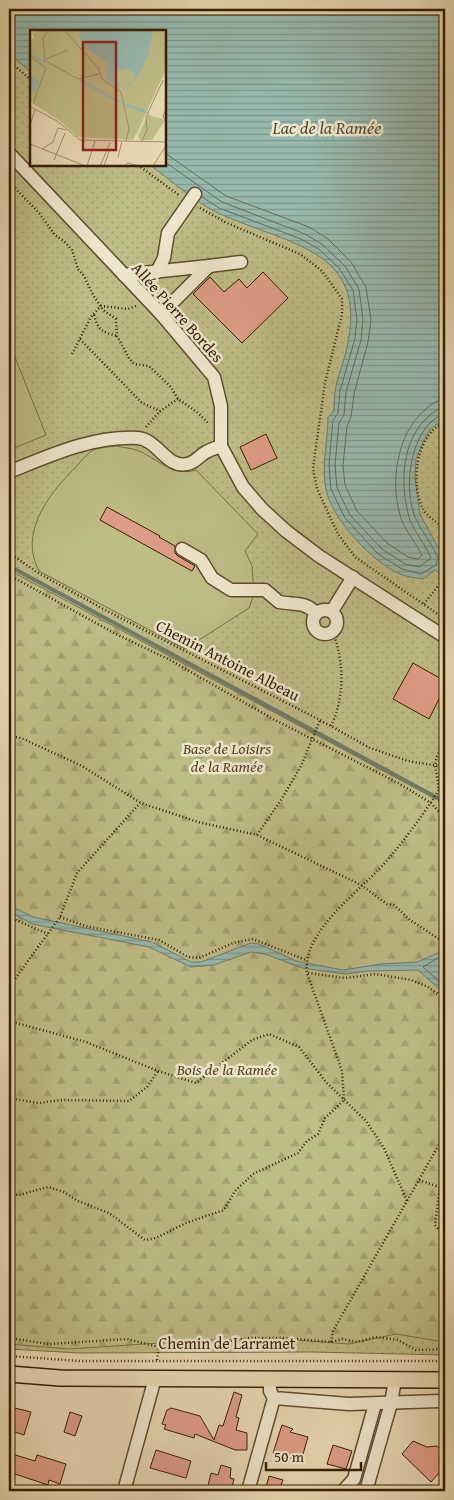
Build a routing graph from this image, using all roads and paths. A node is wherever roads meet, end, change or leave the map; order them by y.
1 (9, 61) edge
2 (30, 79) edge
3 (9, 152) edge
4 (140, 166) edge
5 (9, 185) edge
6 (192, 198) junction
7 (241, 262) dead end
8 (209, 266) junction
9 (157, 272) junction
10 (124, 275) junction
11 (150, 302) junction
12 (101, 306) junction
13 (94, 314) junction
14 (160, 314) junction
15 (117, 336) junction
16 (80, 339) junction
17 (72, 354) dead end
18 (178, 400) junction
19 (160, 411) junction
20 (445, 422) edge
21 (140, 438) junction
22 (220, 439) junction
23 (9, 472) edge
24 (445, 531) edge
25 (182, 549) dead end
26 (9, 553) edge
27 (9, 576) edge
28 (352, 577) junction
29 (445, 577) edge
30 (424, 604) junction
31 (332, 611) junction
32 (316, 613) junction
33 (445, 619) edge
34 (333, 632) junction
35 (445, 638) edge
36 (320, 720) junction
37 (331, 726) junction
38 (9, 736) edge
39 (312, 738) junction
40 (445, 740) edge
41 (435, 765) junction
42 (445, 767) edge
43 (140, 803) junction
44 (431, 803) junction
45 (445, 818) edge
46 (256, 835) junction
47 (362, 885) junction
48 (9, 917) edge
49 (60, 917) junction
50 (48, 934) junction
51 (445, 943) edge
52 (306, 960) junction
53 (307, 972) junction
54 (9, 986) edge
55 (445, 999) edge
56 (9, 1021) edge
57 (158, 1071) junction
58 (9, 1098) edge
59 (344, 1100) junction
60 (445, 1134) edge
61 (419, 1180) junction
62 (440, 1186) junction
63 (445, 1189) edge
64 (9, 1194) edge
65 (407, 1201) junction
66 (445, 1237) edge
67 (9, 1338) edge
68 (331, 1342) junction
69 (159, 1347) junction
70 (445, 1350) edge
71 (9, 1356) edge
72 (157, 1361) junction
73 (445, 1361) edge
74 (9, 1374) edge
75 (155, 1378) junction
76 (270, 1380) junction
77 (395, 1380) junction
78 (445, 1380) edge
79 (274, 1398) junction
80 (440, 1401) dead end
81 (391, 1403) junction
82 (375, 1404) junction
83 (366, 1436) junction
84 (382, 1440) junction
85 (124, 1491) edge
86 (248, 1491) edge
87 (343, 1491) edge
88 (366, 1491) edge

1 - 2 path
3 - 10 street, Allée Pierre Bordes
4 - 6 path
5 - 12 path
6 - 9 street
6 - 30 path
7 - 8 street
8 - 9 street
8 - 14 street
9 - 10 street
10 - 11 street, Allée Pierre Bordes
11 - 12 path
11 - 14 street, Allée Pierre Bordes
12 - 13 path
12 - 15 path
13 - 15 path
13 - 16 path
14 - 22 street, Allée Pierre Bordes
15 - 18 path
16 - 17 path
16 - 19 path
18 - 19 path
18 - 22 path
19 - 21 path
20 - 24 path
21 - 22 street
21 - 23 street
22 - 28 street
25 - 32 street
26 - 36 path, Chemin Antoine Albeau
27 - 39 path
28 - 31 street
28 - 35 street
29 - 30 path
30 - 33 path
31 - 32 street
31 - 34 street
32 - 34 street
34 - 37 path
36 - 37 path, Chemin Antoine Albeau
36 - 39 path
37 - 41 path, Chemin Antoine Albeau
38 - 43 path
39 - 44 path
39 - 46 path
40 - 41 path
41 - 42 path, Chemin Antoine Albeau
41 - 44 path
43 - 46 path
43 - 49 path
44 - 45 path
44 - 47 path
46 - 47 path
47 - 51 path
47 - 52 path
48 - 50 path
49 - 50 path
49 - 52 path
50 - 54 path
52 - 53 path
53 - 55 path
53 - 59 path
56 - 57 path
57 - 58 path
57 - 59 path
59 - 64 path
59 - 65 path
60 - 61 path
61 - 62 path
61 - 65 path
62 - 63 path
62 - 66 path
65 - 68 path
67 - 69 path
68 - 69 path
68 - 70 path
69 - 72 path
71 - 72 path, Chemin de Larramet
72 - 73 path, Chemin de Larramet
74 - 75 main road
75 - 76 main road
75 - 85 street
76 - 77 main road
76 - 79 street
77 - 78 main road
77 - 81 street
79 - 82 street
79 - 86 street
80 - 81 street
81 - 82 street
81 - 84 street
82 - 83 street
83 - 84 street
83 - 87 street
84 - 88 street

